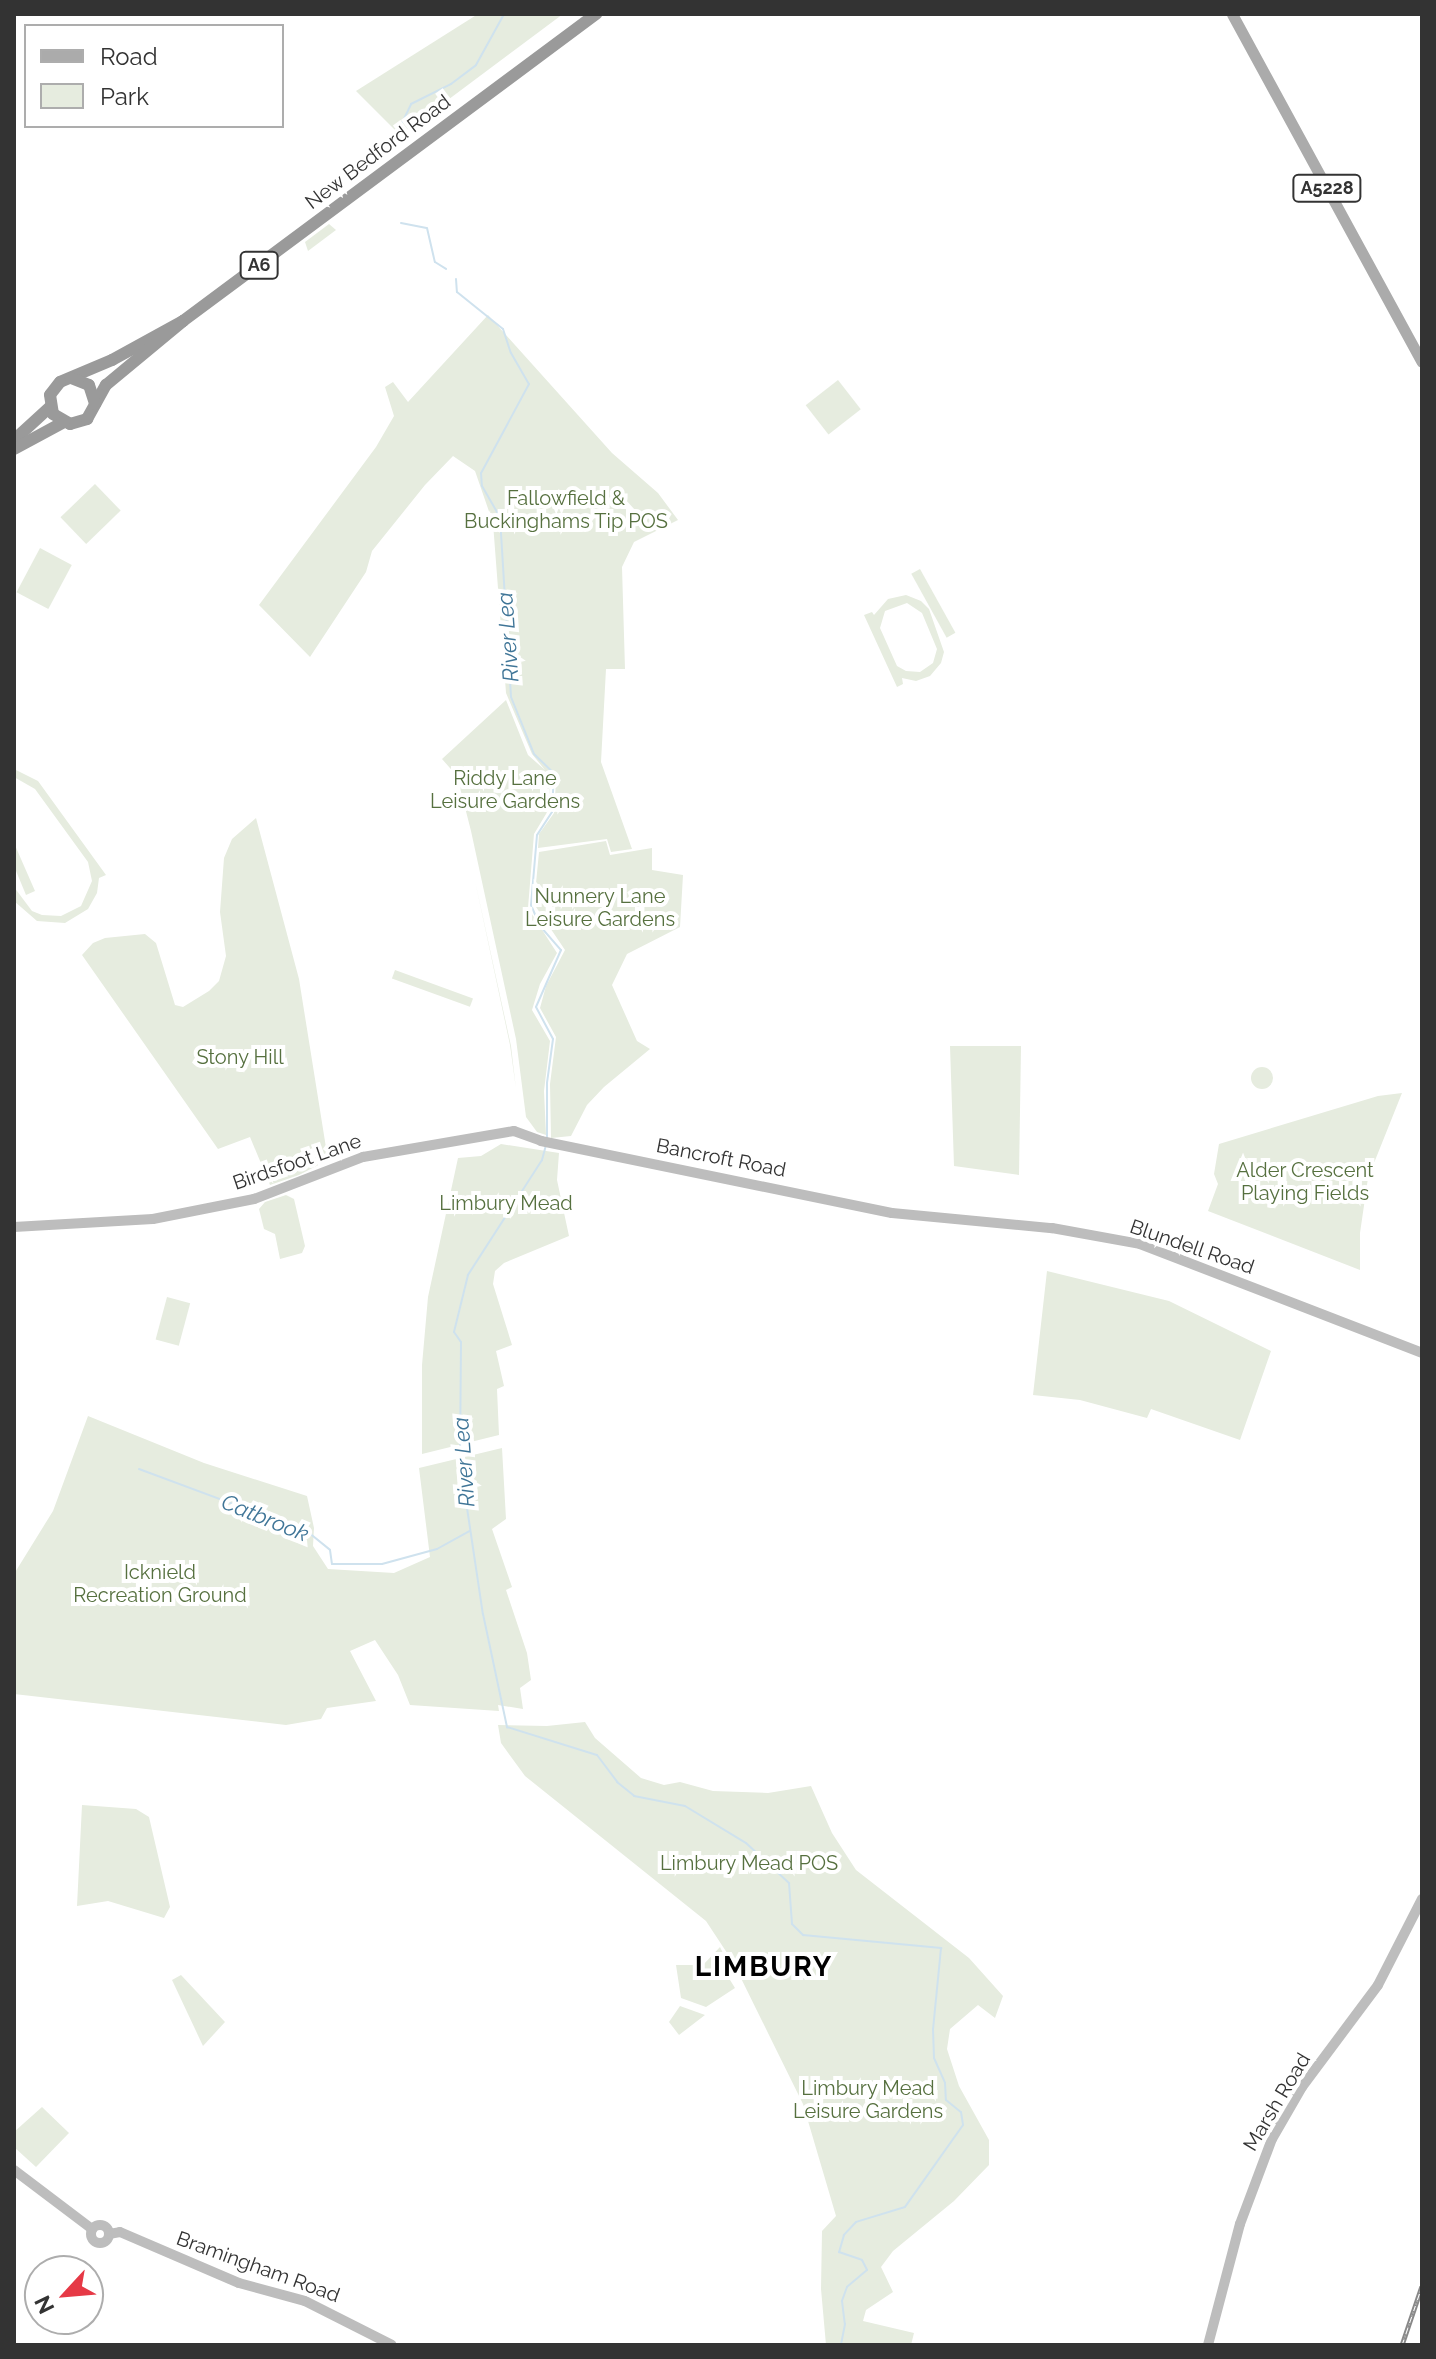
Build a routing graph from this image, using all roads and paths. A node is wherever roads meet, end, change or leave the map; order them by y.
1 (596, 14) edge
2 (1232, 14) edge
3 (183, 321) junction
4 (1422, 362) edge
5 (70, 378) junction
6 (95, 404) junction
7 (50, 407) junction
8 (64, 422) junction
9 (14, 440) edge
10 (14, 449) edge
11 (545, 1142) joint
12 (892, 1213) joint
13 (14, 1227) edge
14 (1422, 1353) edge
15 (1422, 1899) edge
16 (14, 2170) edge
17 (392, 2345) edge
18 (1208, 2345) edge

1 - 3 highway, New Bedford Road / A6
2 - 4 main road, A5228
3 - 5 highway, New Bedford Road / A6
3 - 6 highway, New Bedford Road / A6
5 - 6 highway
5 - 7 highway, A6
6 - 8 highway, A6
7 - 8 highway
7 - 9 highway, A6
8 - 10 highway, A6
11 - 12 street, Bancroft Road
11 - 13 street, Birdsfoot Lane
12 - 14 street, Blundell Road
15 - 18 street, Marsh Road
16 - 17 street, Bramingham Road

